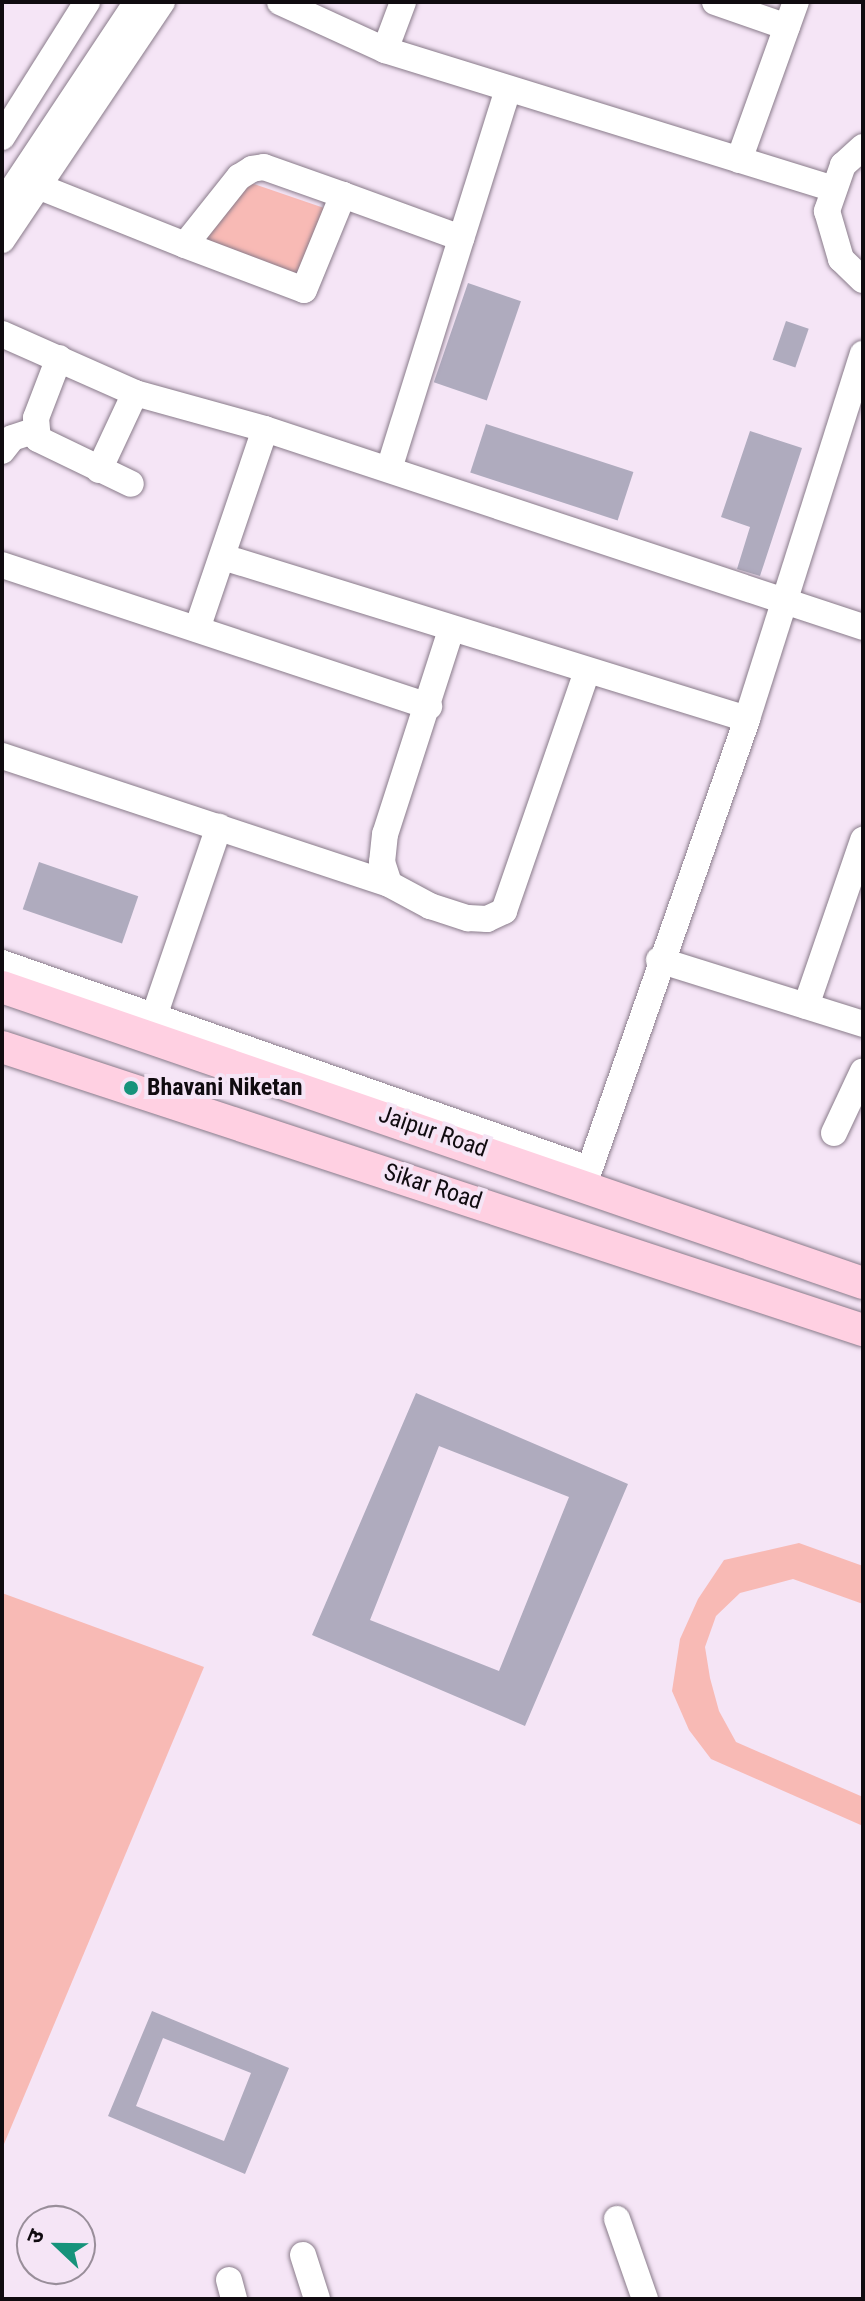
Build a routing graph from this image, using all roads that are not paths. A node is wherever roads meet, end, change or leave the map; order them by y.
1 (87, 2) edge
2 (137, 2) edge
3 (162, 2) edge
4 (280, 2) edge
5 (403, 2) edge
6 (715, 2) edge
7 (791, 14) edge
8 (385, 50) junction
9 (508, 90) junction
10 (2, 137) edge
11 (863, 147) edge
12 (739, 160) junction
13 (40, 187) junction
14 (831, 188) junction
15 (343, 195) junction
16 (2, 205) edge
17 (461, 238) junction
18 (2, 240) edge
19 (185, 245) junction
20 (863, 280) edge
21 (2, 334) edge
22 (863, 354) edge
23 (59, 358) junction
24 (135, 393) junction
25 (265, 429) junction
26 (34, 431) junction
27 (2, 451) edge
28 (389, 469) junction
29 (99, 470) junction
30 (131, 484) dead end
31 (223, 557) junction
32 (2, 565) edge
33 (785, 599) junction
34 (863, 627) edge
35 (197, 629) junction
36 (451, 630) junction
37 (587, 671) junction
38 (429, 706) junction
39 (747, 719) junction
40 (2, 756) edge
41 (219, 827) junction
42 (863, 840) edge
43 (389, 884) junction
44 (659, 960) junction
45 (2, 963) edge
46 (2, 987) edge
47 (806, 1006) junction
48 (863, 1024) edge
49 (150, 1026) junction
50 (2, 1047) edge
51 (863, 1071) edge
52 (834, 1133) dead end
53 (586, 1177) junction
54 (863, 1283) edge
55 (863, 1330) edge
56 (617, 2219) dead end
57 (303, 2255) dead end
58 (317, 2299) edge
59 (645, 2299) edge

1 - 10 street
2 - 16 street
3 - 13 street
4 - 8 street
5 - 8 street
6 - 7 street
7 - 12 street
8 - 9 street
9 - 12 street
9 - 17 street
11 - 14 street
12 - 14 street
13 - 18 street
13 - 19 street
14 - 20 street
15 - 17 street
15 - 19 street
15 - 19 street
17 - 28 street
21 - 23 street
22 - 33 street
23 - 24 street
23 - 26 street
24 - 25 street
24 - 29 street
25 - 28 street
25 - 31 street
26 - 27 street
26 - 29 street
28 - 33 street
29 - 30 street
31 - 35 street
31 - 36 street
32 - 35 street
33 - 34 street
33 - 39 street
35 - 38 street
36 - 37 street
36 - 38 street
37 - 39 street
37 - 43 street
38 - 43 street
39 - 44 street
40 - 41 street
41 - 43 street
41 - 49 street
42 - 47 street
44 - 47 street
44 - 53 street
45 - 49 street
46 - 49 main road, Jaipur Road
47 - 48 street
49 - 53 main road, Jaipur Road
50 - 55 main road, Sikar Road
51 - 52 street
53 - 54 main road, Jaipur Road
56 - 59 street
57 - 58 street

